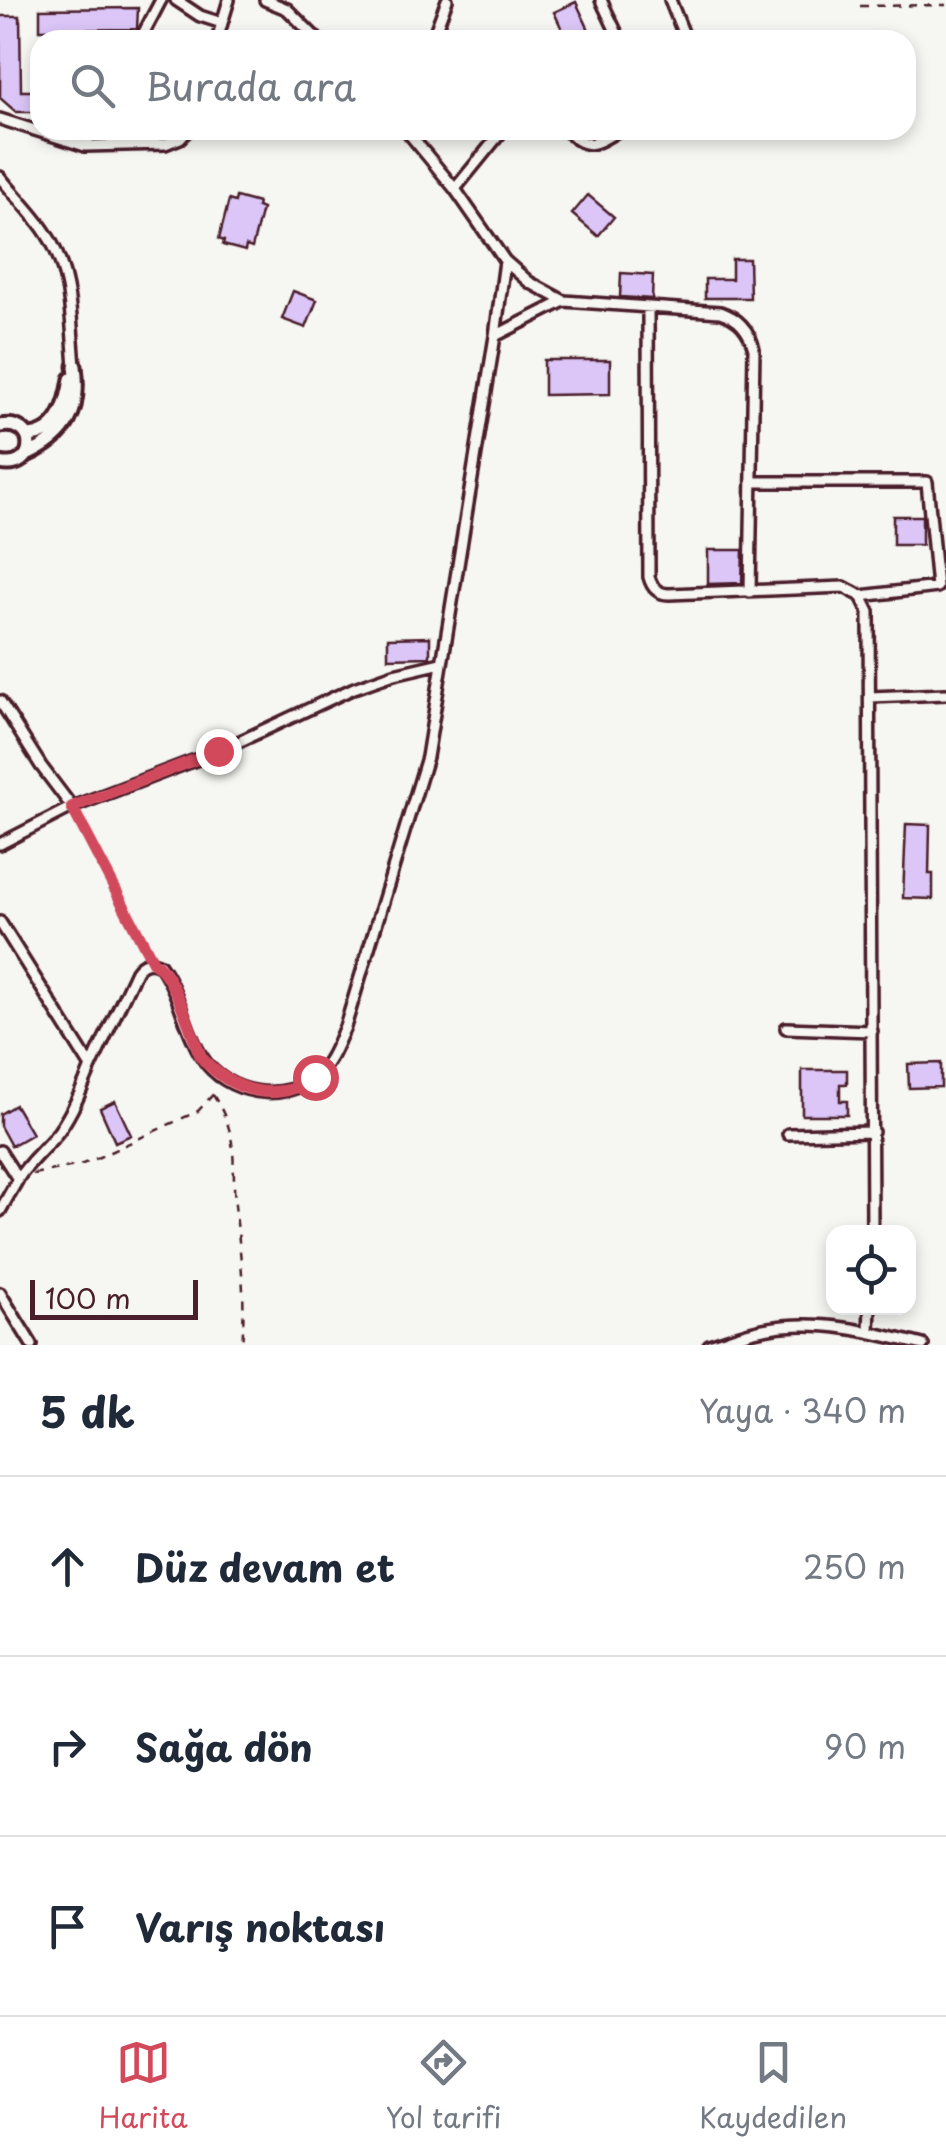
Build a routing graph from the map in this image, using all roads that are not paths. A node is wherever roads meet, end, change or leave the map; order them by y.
1 (161, 0) edge
2 (176, 0) edge
3 (229, 0) edge
4 (265, 0) edge
5 (447, 0) edge
6 (601, 0) edge
7 (670, 0) edge
8 (281, 3) edge
9 (222, 22) junction
10 (145, 30) edge
11 (220, 30) edge
12 (308, 30) edge
13 (436, 30) edge
14 (615, 30) edge
15 (682, 30) edge
16 (0, 120) edge
17 (30, 129) edge
18 (65, 140) edge
19 (88, 140) edge
20 (175, 140) edge
21 (414, 140) edge
22 (495, 140) edge
23 (576, 140) edge
24 (603, 140) edge
25 (85, 146) junction
26 (0, 178) edge
27 (456, 189) junction
28 (504, 261) junction
29 (564, 302) junction
30 (648, 308) junction
31 (495, 336) junction
32 (75, 366) junction
33 (0, 414) edge
34 (6, 425) edge
35 (28, 436) junction
36 (27, 455) junction
37 (1, 464) edge
38 (752, 482) junction
39 (750, 592) junction
40 (860, 596) junction
41 (441, 663) junction
42 (946, 694) edge
43 (870, 698) junction
44 (0, 700) edge
45 (72, 807) junction
46 (0, 844) edge
47 (0, 922) edge
48 (786, 1028) dead end
49 (872, 1031) junction
50 (91, 1067) junction
51 (873, 1132) junction
52 (788, 1134) dead end
53 (0, 1151) edge
54 (18, 1180) junction
55 (0, 1211) edge
56 (872, 1225) edge
57 (0, 1292) edge
58 (870, 1315) edge
59 (869, 1331) junction
60 (32, 1345) edge
61 (709, 1345) edge
62 (923, 1345) edge

1 - 10 street
2 - 9 street
3 - 9 street
4 - 8 street
5 - 13 street
6 - 14 street
7 - 15 street
8 - 12 street
9 - 11 street
16 - 17 street
18 - 25 street
19 - 25 street
20 - 25 street
21 - 27 street
22 - 27 street
23 - 24 street
26 - 32 street
27 - 28 street
28 - 29 street
28 - 31 street
29 - 30 street
29 - 31 street
30 - 38 street
30 - 39 street
31 - 41 street
32 - 35 street
32 - 36 street
33 - 34 street
34 - 35 street
35 - 36 street
36 - 37 street
38 - 39 street
38 - 40 street
39 - 40 street
40 - 43 street
41 - 45 street
41 - 50 street
42 - 43 street
43 - 49 street
44 - 45 street
45 - 46 street
47 - 50 street
48 - 49 street
49 - 51 street
50 - 54 street
51 - 52 street
51 - 56 street
53 - 54 street
54 - 55 street
57 - 60 street
58 - 59 street
59 - 61 street
59 - 62 street

